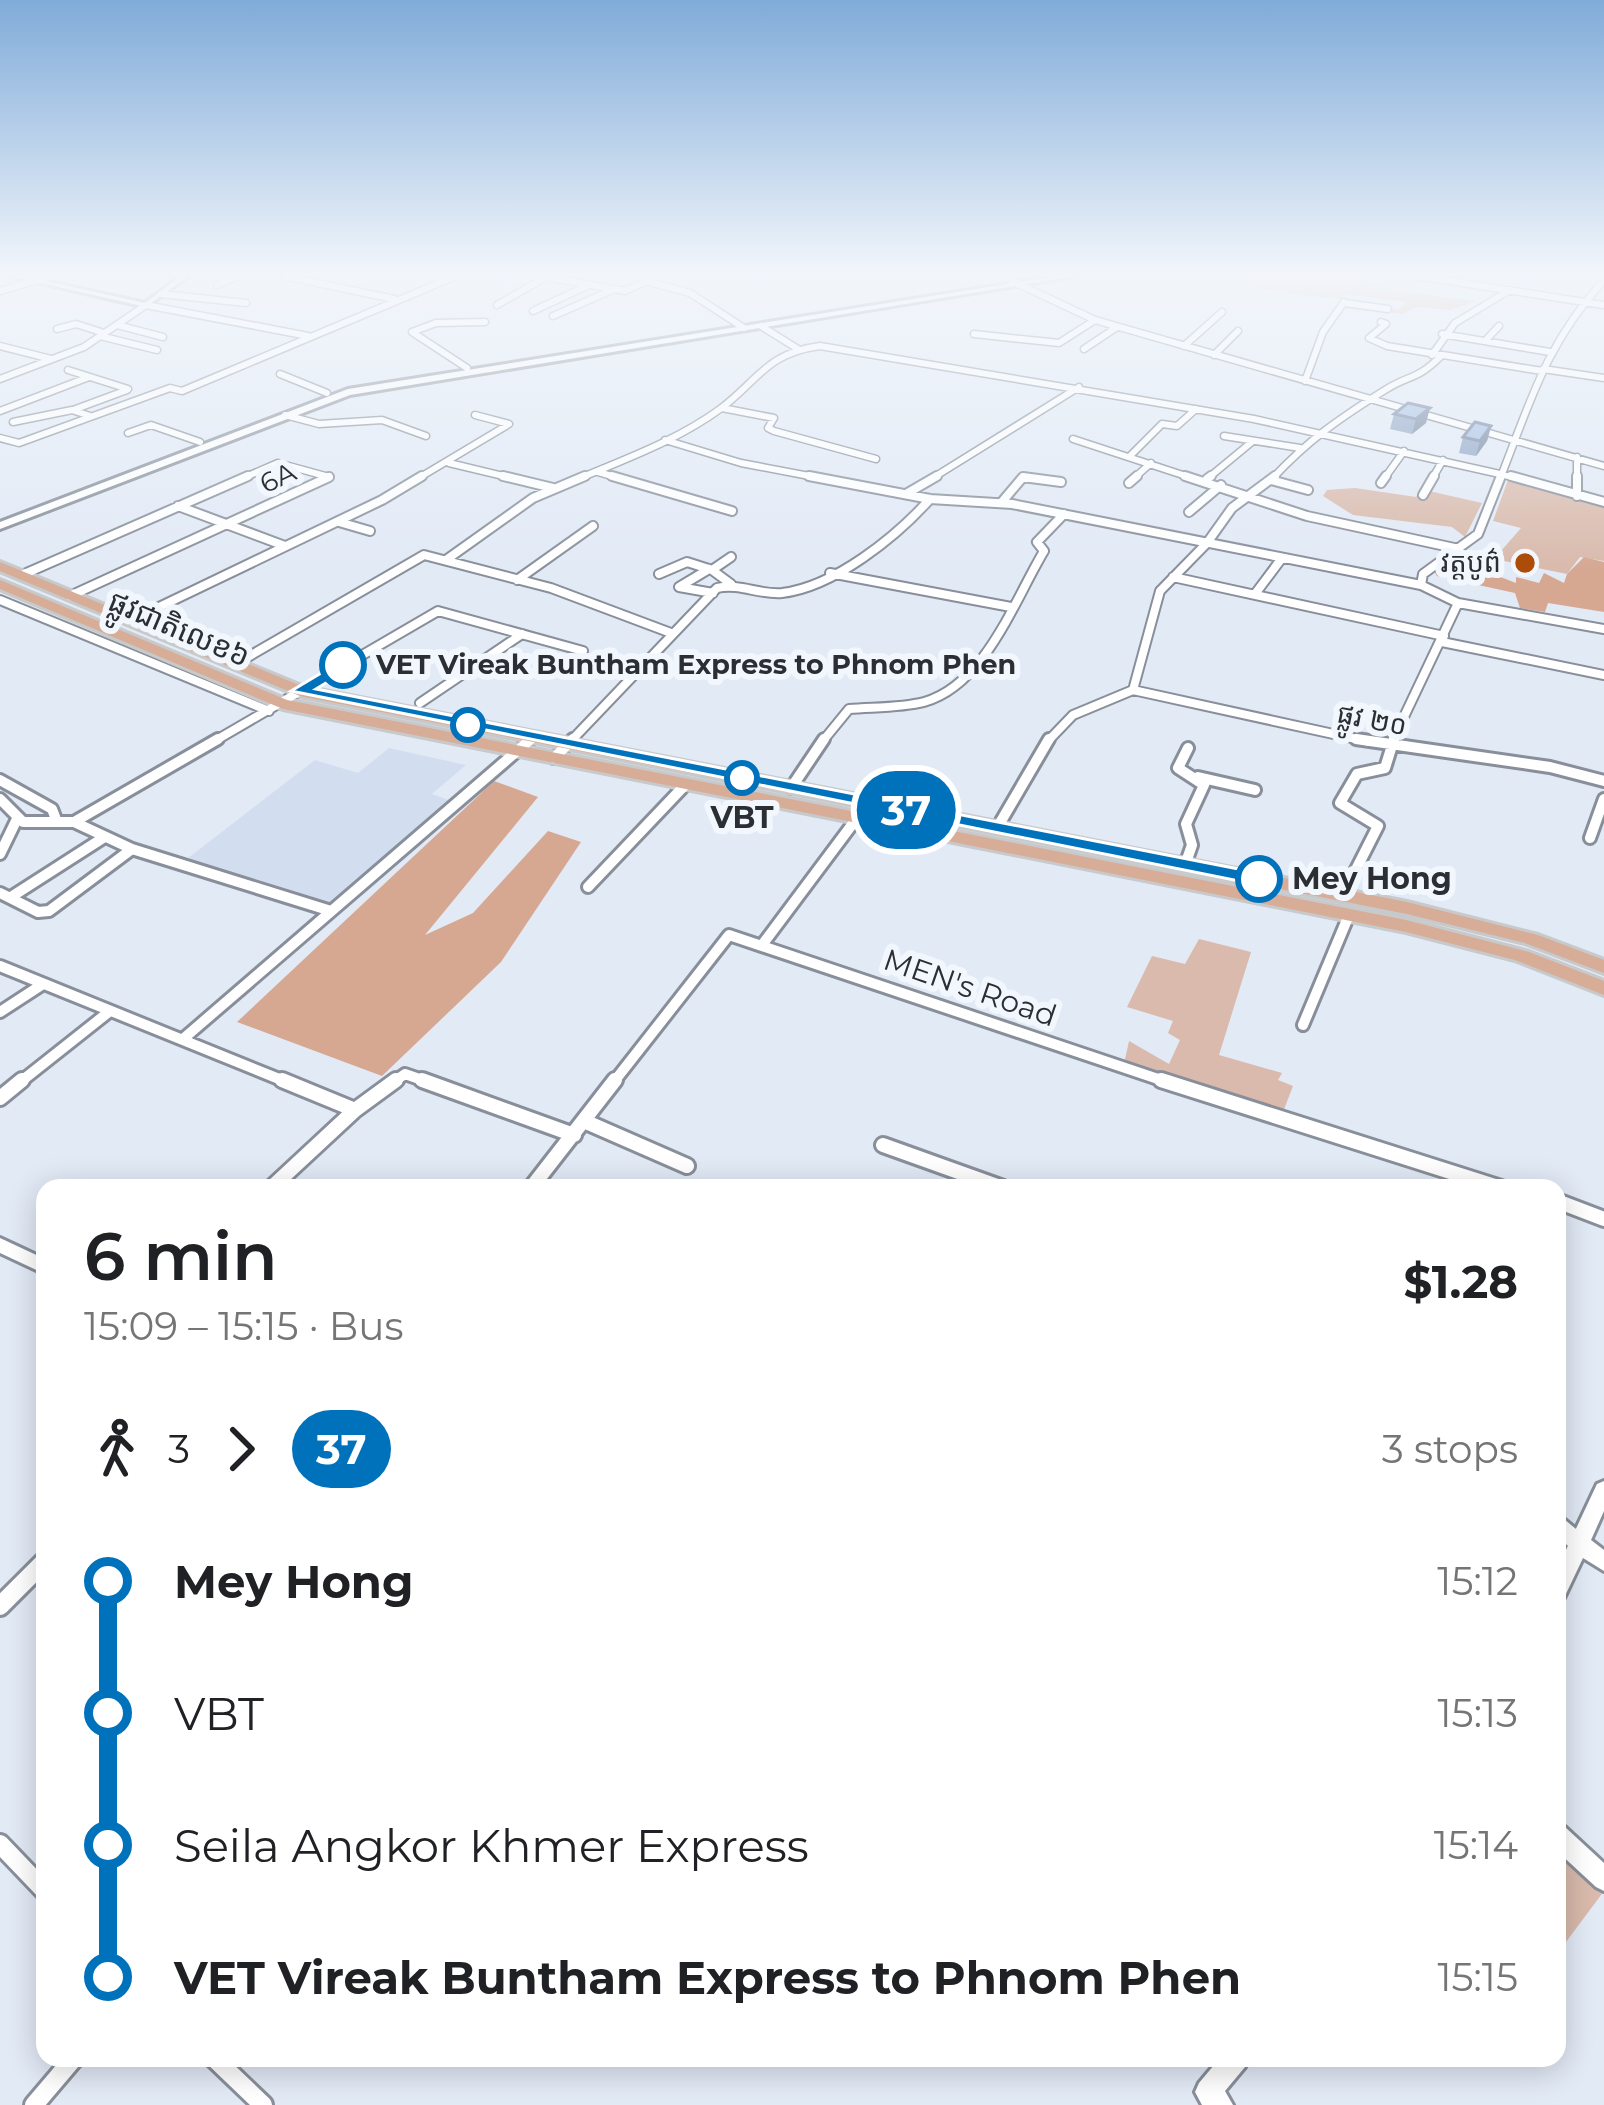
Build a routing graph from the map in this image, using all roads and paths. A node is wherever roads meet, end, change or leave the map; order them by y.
1 (81, 374) edge
2 (222, 374) edge
3 (280, 374) dead end
4 (432, 374) edge
5 (455, 374) edge
6 (757, 374) edge
7 (1001, 374) edge
8 (1281, 374) edge
9 (1308, 374) edge
10 (1422, 374) edge
11 (1540, 374) edge
12 (89, 377) junction
13 (1305, 381) junction
14 (1078, 387) junction
15 (327, 393) junction
16 (1367, 399) junction
17 (722, 408) junction
18 (1196, 409) junction
19 (72, 410) junction
20 (0, 415) edge
21 (285, 415) junction
22 (90, 416) junction
23 (476, 416) dead end
24 (13, 422) junction
25 (128, 433) dead end
26 (1314, 434) junction
27 (0, 436) edge
28 (426, 436) dead end
29 (1224, 436) dead end
30 (1073, 439) dead end
31 (665, 440) junction
32 (1515, 440) junction
33 (1253, 441) junction
34 (200, 442) junction
35 (1300, 448) junction
36 (1404, 451) junction
37 (1130, 457) junction
38 (1577, 458) junction
39 (876, 459) dead end
40 (1443, 460) junction
41 (448, 463) junction
42 (1151, 463) junction
43 (1604, 466) edge
44 (597, 472) junction
45 (1503, 473) junction
46 (1208, 479) junction
47 (1271, 480) junction
48 (1061, 482) dead end
49 (1129, 483) dead end
50 (1381, 483) dead end
51 (1221, 485) junction
52 (554, 488) junction
53 (1308, 490) dead end
54 (905, 494) junction
55 (1247, 494) junction
56 (1423, 495) dead end
57 (1577, 496) junction
58 (930, 499) junction
59 (1604, 502) edge
60 (1001, 503) junction
61 (178, 506) junction
62 (732, 511) dead end
63 (1189, 512) dead end
64 (1064, 514) junction
65 (338, 522) junction
66 (0, 523) edge
67 (227, 525) junction
68 (593, 526) dead end
69 (370, 531) dead end
70 (1207, 543) junction
71 (286, 546) junction
72 (1459, 549) junction
73 (731, 556) dead end
74 (1282, 558) junction
75 (446, 560) junction
76 (0, 566) edge
77 (711, 570) junction
78 (828, 572) junction
79 (659, 574) dead end
80 (22, 575) junction
81 (1173, 577) junction
82 (518, 580) junction
83 (0, 584) edge
84 (731, 584) junction
85 (1421, 585) junction
86 (713, 593) junction
87 (1255, 594) junction
88 (70, 596) junction
89 (0, 600) edge
90 (1458, 603) junction
91 (1011, 607) junction
92 (130, 621) junction
93 (1604, 629) edge
94 (671, 633) junction
95 (521, 634) junction
96 (1443, 639) junction
97 (583, 652) dead end
98 (234, 665) junction
99 (1604, 675) edge
100 (1133, 690) junction
101 (300, 691) junction
102 (420, 703) dead end
103 (276, 708) junction
104 (525, 745) junction
105 (1390, 746) junction
106 (1188, 748) dead end
107 (559, 751) junction
108 (1197, 777) junction
109 (0, 781) edge
110 (1604, 781) edge
111 (686, 784) junction
112 (791, 788) junction
113 (1255, 790) dead end
114 (0, 799) edge
115 (1604, 799) edge
116 (856, 818) junction
117 (17, 819) junction
118 (56, 822) junction
119 (74, 822) junction
120 (0, 823) edge
121 (998, 828) junction
122 (103, 838) junction
123 (1590, 838) dead end
124 (132, 849) junction
125 (0, 854) edge
126 (1185, 865) junction
127 (588, 886) dead end
128 (5, 895) edge
129 (1346, 905) junction
130 (331, 911) junction
131 (762, 946) junction
132 (0, 966) edge
133 (1604, 967) edge
134 (43, 983) junction
135 (1604, 988) edge
136 (110, 1011) junction
137 (0, 1012) edge
138 (1303, 1025) dead end
139 (183, 1039) junction
140 (0, 1098) edge
141 (355, 1110) junction
142 (584, 1121) junction
143 (574, 1135) junction
144 (883, 1144) dead end
145 (687, 1166) dead end
146 (281, 1179) edge
147 (538, 1179) edge
148 (978, 1179) edge
149 (1470, 1179) edge
150 (1566, 1204) edge
151 (1604, 1219) edge
152 (0, 1245) edge
153 (36, 1263) edge
154 (1604, 1490) edge
155 (1566, 1533) edge
156 (1580, 1544) junction
157 (1604, 1562) edge
158 (36, 1570) edge
159 (1566, 1573) edge
160 (0, 1606) edge
161 (1566, 1843) edge
162 (0, 1844) edge
163 (1604, 1879) edge
164 (36, 1882) edge
165 (66, 2067) edge
166 (223, 2067) edge
167 (1231, 2067) edge
168 (1214, 2098) edge
169 (34, 2105) edge
170 (262, 2105) edge

1 - 12 street
2 - 22 street
3 - 15 street
4 - 15 main road
5 - 21 main road
6 - 17 street
7 - 14 street
8 - 13 street
9 - 13 street
10 - 16 street
11 - 32 street
12 - 19 street
12 - 20 street
13 - 16 street
14 - 18 street
14 - 54 street
15 - 34 main road
16 - 26 street
16 - 32 street
17 - 31 street
17 - 39 street
18 - 26 street
18 - 37 street
19 - 22 street
19 - 24 street
20 - 24 street
21 - 28 street
21 - 66 main road
22 - 27 street
23 - 41 street
24 - 27 street
25 - 34 street
26 - 35 street
26 - 36 street
29 - 33 street
30 - 37 street
31 - 44 street
31 - 54 street
32 - 38 street
32 - 45 street
33 - 35 street
33 - 46 street
34 - 66 main road
35 - 47 street
36 - 40 street
36 - 50 street
37 - 42 street
38 - 43 street
38 - 57 street
40 - 45 street
40 - 56 street
41 - 52 street
41 - 65 street
42 - 46 street
42 - 49 street
44 - 52 street
44 - 62 street
45 - 57 street
45 - 72 street
46 - 51 street
47 - 53 street
47 - 55 street
48 - 60 street
51 - 55 street
51 - 63 street
52 - 75 street
54 - 58 street
55 - 70 street
55 - 72 street
57 - 59 street
58 - 60 street
58 - 78 street
60 - 64 street
61 - 67 street, 6A
61 - 67 street, 6A
61 - 80 street, 6A
64 - 70 street
64 - 91 street
65 - 69 street
65 - 71 street
67 - 71 street, 6A
67 - 88 street, 6A
68 - 82 street
70 - 74 street
70 - 81 street
71 - 92 street
72 - 85 street
73 - 77 street
74 - 85 street
74 - 87 street
75 - 82 street
75 - 98 street
76 - 80 main road, ផ្លូវជាតិលេខ៦
77 - 79 street
77 - 84 street
77 - 86 street
78 - 84 street
78 - 91 street
80 - 88 main road, ផ្លូវជាតិលេខ៦
81 - 87 street
81 - 100 street
82 - 94 street
83 - 103 main road, ផ្លូវជាតិលេខ៦
84 - 86 street
85 - 90 street
86 - 94 street
87 - 96 street
88 - 92 main road, ផ្លូវជាតិលេខ៦
89 - 103 street
90 - 93 street
90 - 96 street
91 - 112 street
92 - 98 main road, ផ្លូវជាតិលេខ៦
94 - 107 street
95 - 97 street
95 - 101 street
95 - 102 street
96 - 99 street
96 - 105 street
98 - 101 main road, ផ្លូវជាតិលេខ៦
100 - 105 street, ផ្លូវ ២០
100 - 121 street
101 - 103 street
101 - 104 main road, ផ្លូវជាតិលេខ៦
103 - 104 main road, ផ្លូវជាតិលេខ៦
103 - 119 street
104 - 107 main road, ផ្លូវជាតិលេខ៦
104 - 130 street
105 - 110 street, ផ្លូវ ២០
105 - 129 street
106 - 108 street
107 - 111 main road, ផ្លូវជាតិលេខ៦
107 - 112 main road, ផ្លូវជាតិលេខ៦
108 - 113 street
108 - 126 street
109 - 118 street
111 - 116 main road, ផ្លូវជាតិលេខ៦
111 - 127 street
112 - 121 main road, ផ្លូវជាតិលេខ៦
114 - 117 street
115 - 123 street
116 - 129 main road, ផ្លូវជាតិលេខ៦
116 - 131 street
117 - 118 street
117 - 120 street
117 - 125 street
118 - 119 street
119 - 122 street
121 - 126 main road, ផ្លូវជាតិលេខ៦
122 - 124 street
122 - 128 street
124 - 128 street
124 - 130 street
126 - 129 main road, ផ្លូវជាតិលេខ៦
129 - 133 main road, ផ្លូវជាតិលេខ៦
129 - 135 main road, ផ្លូវជាតិលេខ៦
129 - 138 street
130 - 139 street
131 - 142 street, MEN's Road
131 - 149 street, MEN's Road
132 - 134 street
134 - 136 street
134 - 137 street
136 - 139 street
136 - 140 street
139 - 141 street
141 - 143 street
141 - 146 street
142 - 143 street, MEN's Road
142 - 145 street
143 - 147 street, MEN's Road
144 - 148 street
150 - 151 street
152 - 153 street
154 - 156 street
155 - 156 street
156 - 157 street
156 - 159 street
158 - 160 street
161 - 163 street
162 - 164 street
165 - 169 street
166 - 170 street
167 - 168 street

